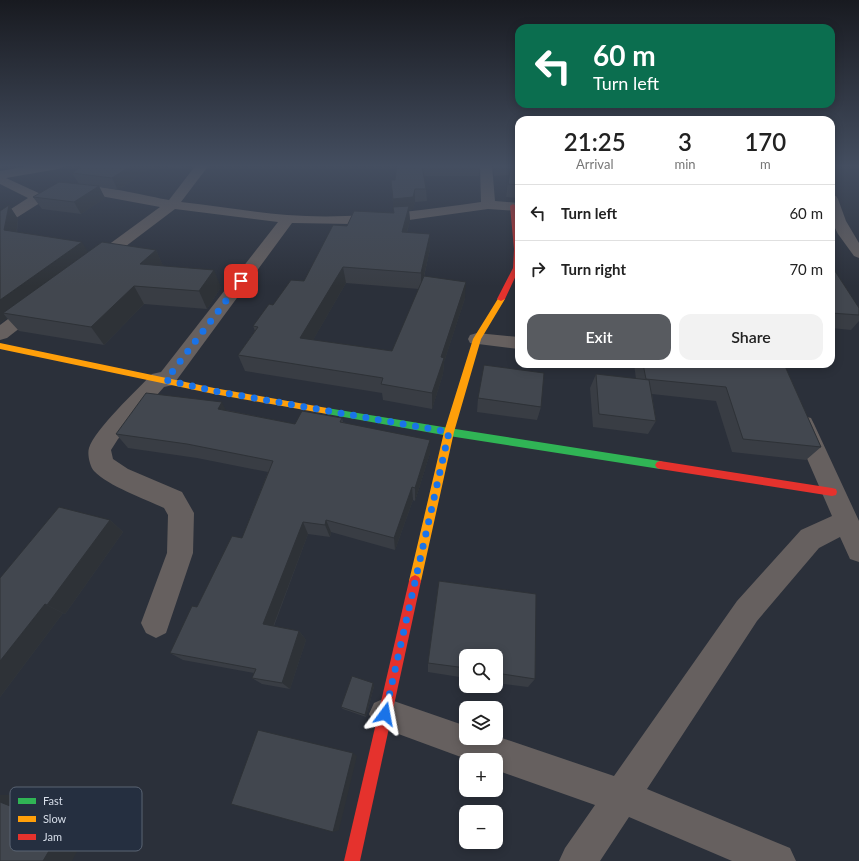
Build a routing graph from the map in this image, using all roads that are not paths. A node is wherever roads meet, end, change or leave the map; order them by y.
1 (27, 205) edge
2 (172, 205) edge
3 (173, 205) edge
4 (487, 205) edge
5 (493, 205) edge
6 (515, 206) edge
7 (835, 219) edge
8 (288, 220) junction
9 (0, 222) edge
10 (838, 234) edge
11 (859, 235) edge
12 (859, 253) edge
13 (83, 272) edge
14 (515, 272) edge
15 (51, 296) edge
16 (0, 334) edge
17 (477, 339) junction
18 (515, 343) edge
19 (0, 346) edge
20 (163, 379) junction
21 (795, 404) edge
22 (449, 432) junction
23 (832, 492) junction
24 (853, 537) edge
25 (156, 623) dead end
26 (385, 714) junction
27 (620, 796) junction
28 (352, 861) edge
29 (578, 861) edge
30 (777, 861) edge

1 - 9 street
2 - 13 street
3 - 8 street
4 - 8 street
5 - 6 street
7 - 10 street
8 - 20 street
10 - 11 street
10 - 12 street
14 - 17 street
15 - 16 street
17 - 18 street
17 - 22 street
19 - 20 street
20 - 22 street
20 - 25 street
21 - 23 street
22 - 23 street
22 - 26 street
23 - 24 street
24 - 27 street
26 - 27 street
26 - 28 street
27 - 29 street
27 - 30 street

